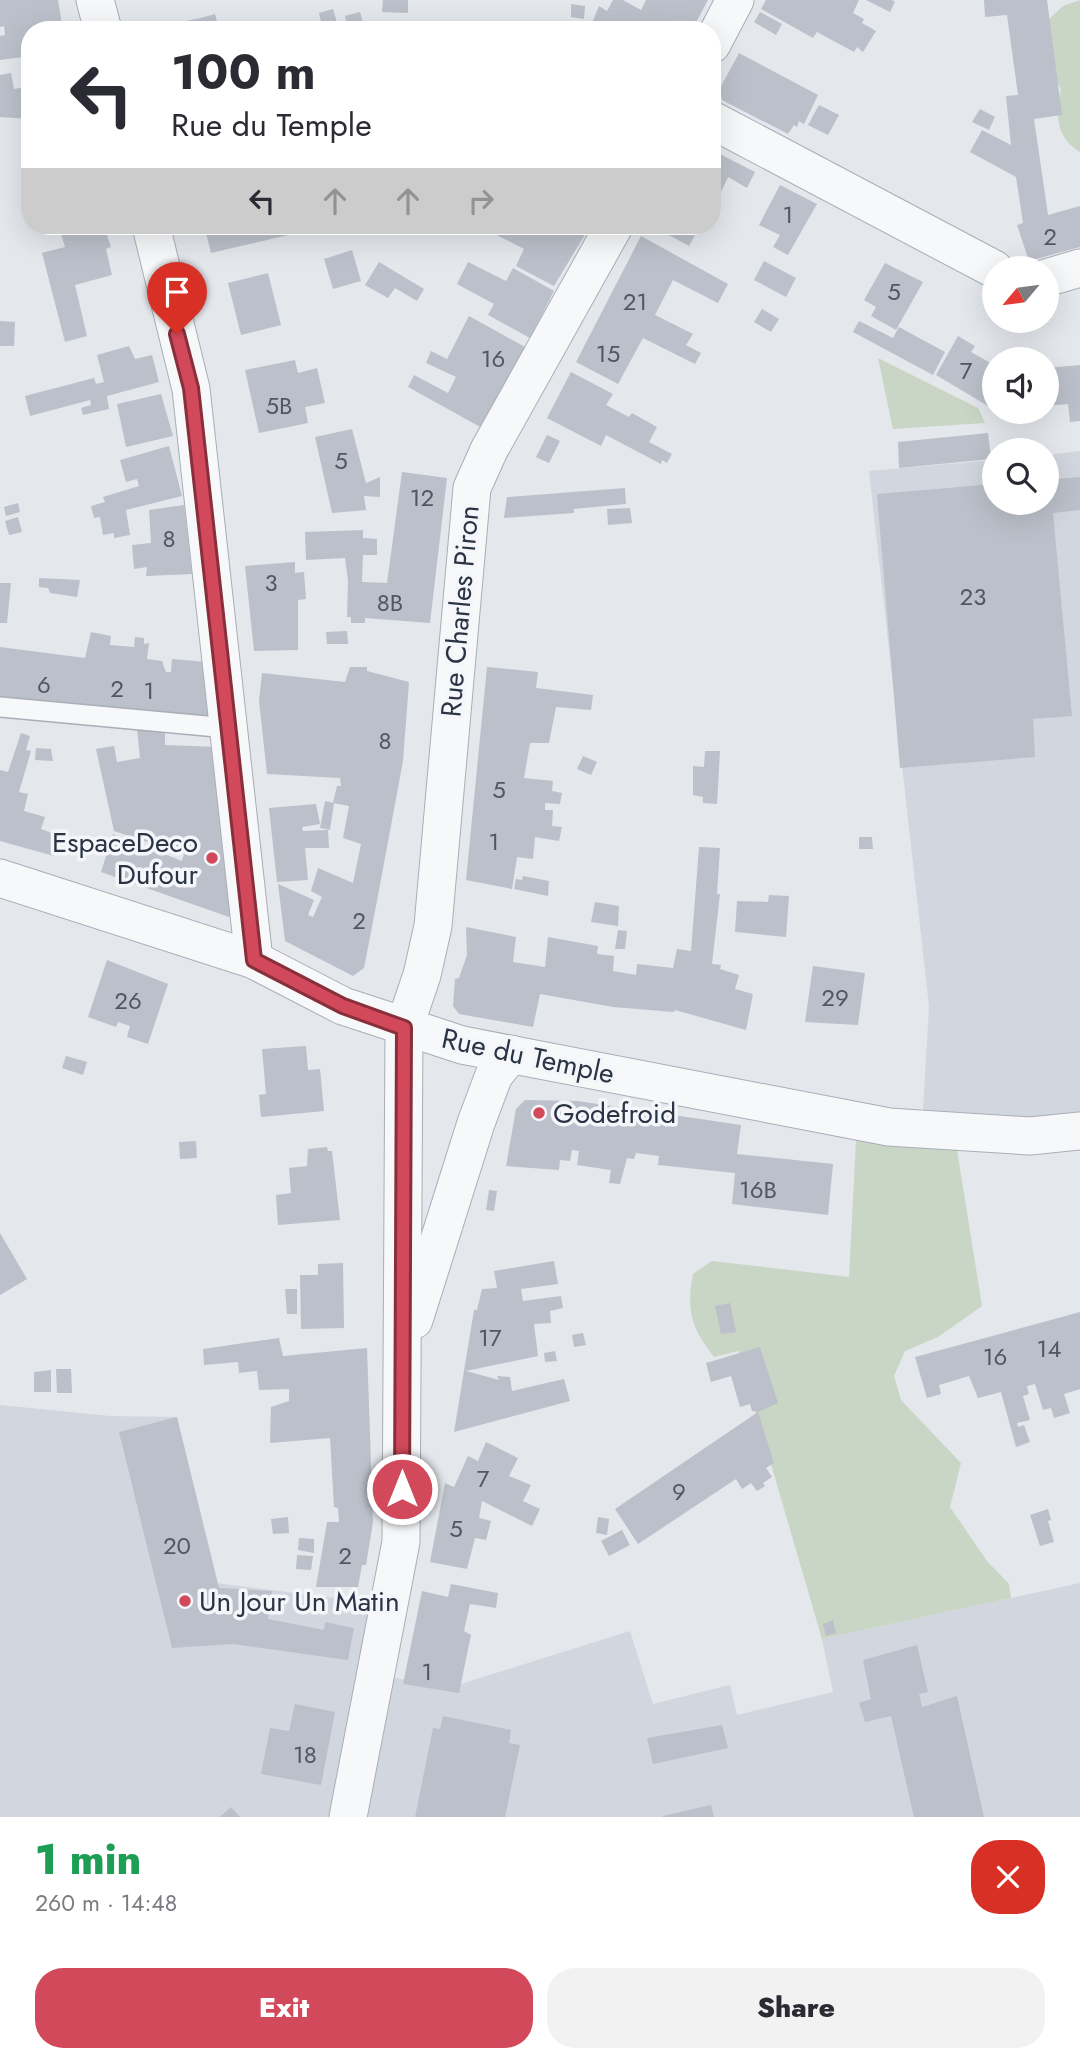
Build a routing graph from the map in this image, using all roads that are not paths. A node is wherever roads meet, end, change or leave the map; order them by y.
1 (95, 0) edge
2 (736, 0) edge
3 (101, 21) edge
4 (721, 28) edge
5 (721, 125) edge
6 (153, 235) edge
7 (609, 235) edge
8 (982, 263) edge
9 (1080, 268) edge
10 (1059, 274) edge
11 (0, 707) edge
12 (228, 728) junction
13 (0, 878) edge
14 (254, 960) junction
15 (404, 1028) junction
16 (511, 1054) junction
17 (1080, 1131) edge
18 (403, 1357) junction
19 (348, 1817) edge

1 - 3 street
2 - 4 street
5 - 8 street
6 - 12 street
7 - 15 street, Rue Charles Piron
9 - 10 street
11 - 12 lane
12 - 14 street
13 - 14 street, Rue du Temple
14 - 15 street, Rue du Temple
15 - 16 street, Rue du Temple
15 - 18 street, Rue Charles Piron
16 - 17 street, Rue du Temple
16 - 18 street
18 - 19 street, Rue Charles Piron

